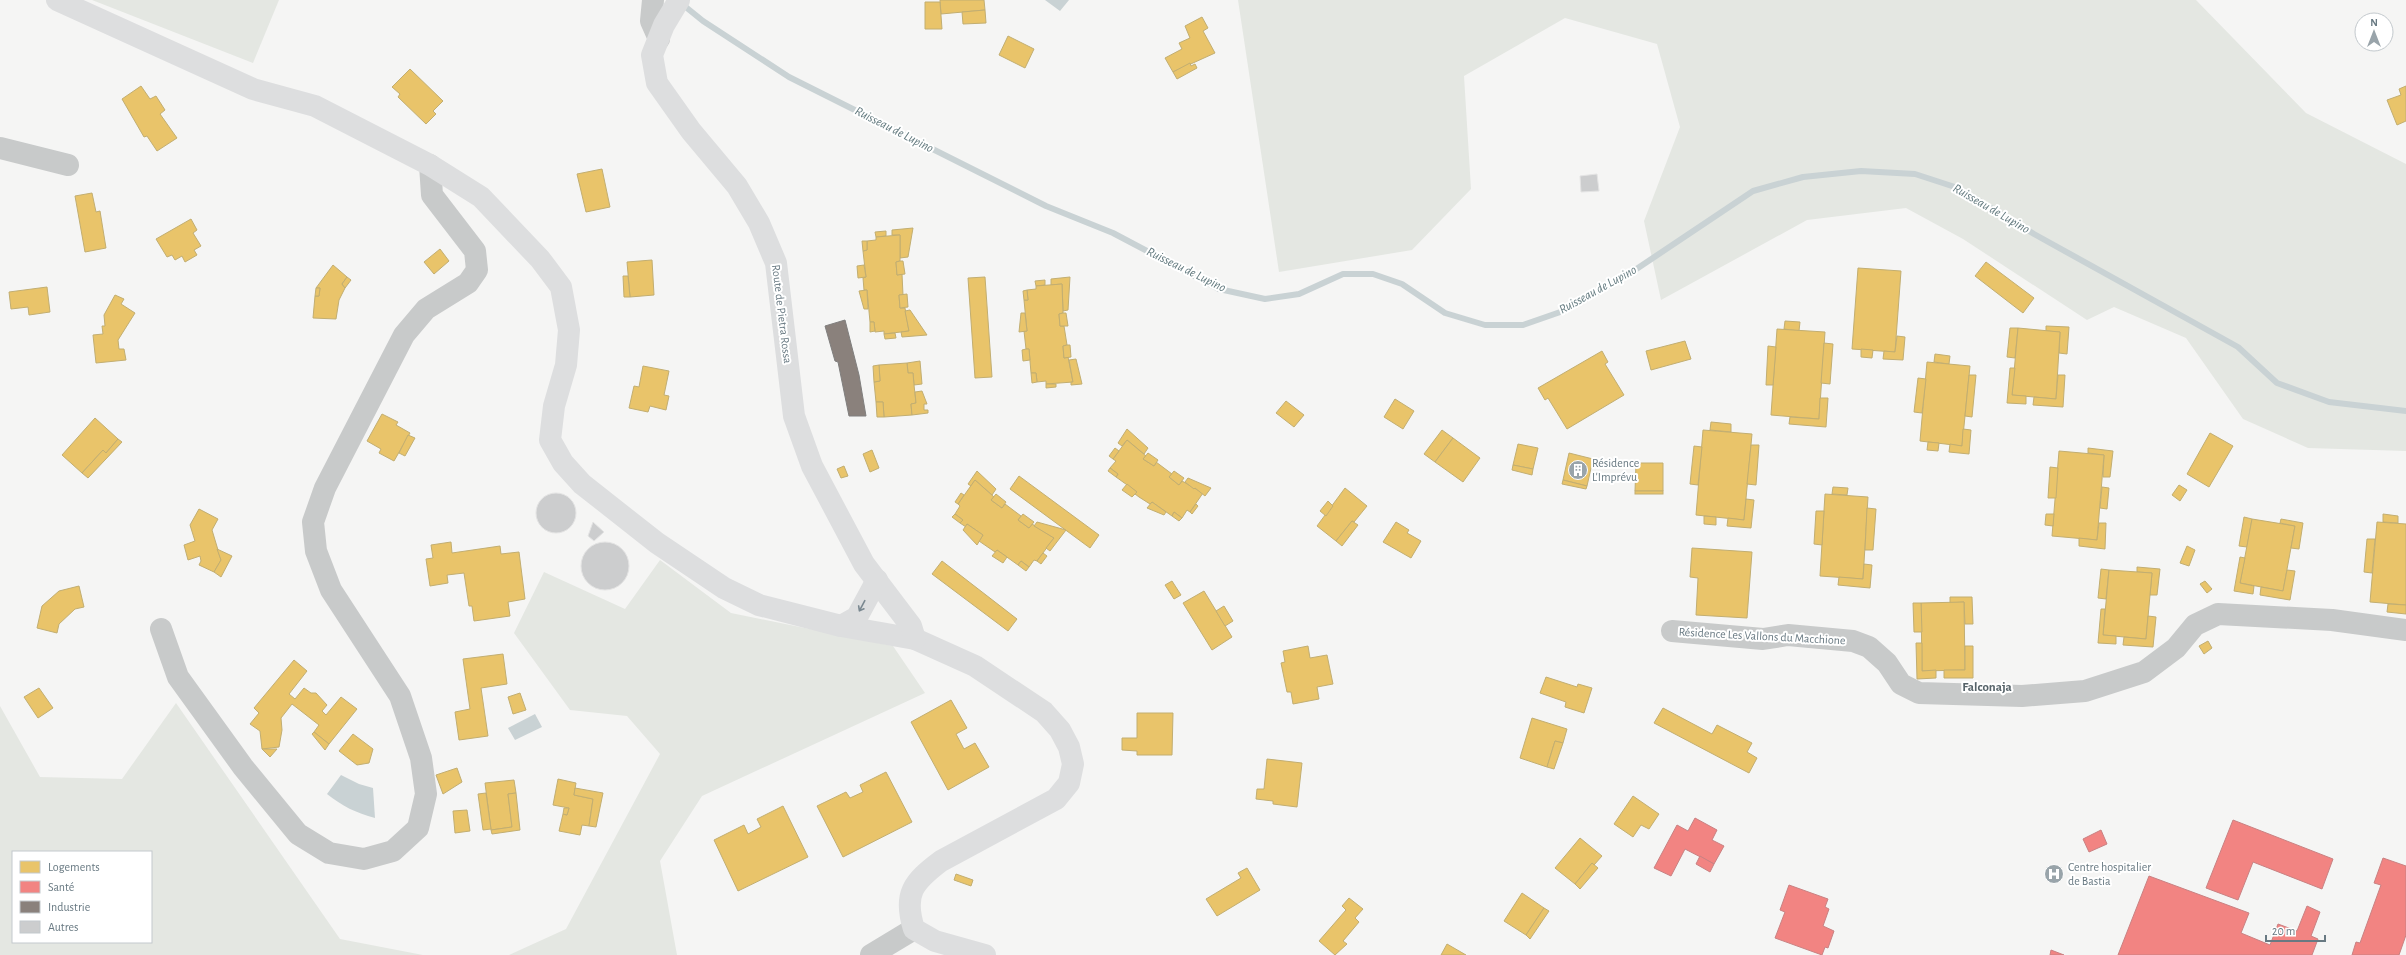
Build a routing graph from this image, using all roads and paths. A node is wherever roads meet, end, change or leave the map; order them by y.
1 (57, 0) edge
2 (653, 0) edge
3 (679, 0) edge
4 (661, 32) junction
5 (0, 148) edge
6 (68, 165) dead end
7 (430, 165) junction
8 (876, 580) junction
9 (841, 626) junction
10 (161, 629) dead end
11 (2406, 630) edge
12 (1672, 631) dead end
13 (915, 639) junction
14 (914, 928) junction
15 (871, 955) edge
16 (985, 955) edge

1 - 7 main road
2 - 4 street
3 - 4 main road, Route de Pietra Rossa
4 - 8 main road, Route de Pietra Rossa
5 - 6 street
7 - 9 main road
7 - 10 street
8 -> 9 main road
8 - 13 main road, Route de Pietra Rossa
9 - 13 main road
11 - 12 street, Résidence Les Vallons du Macchione
13 - 14 main road
14 - 15 street
14 - 16 main road

